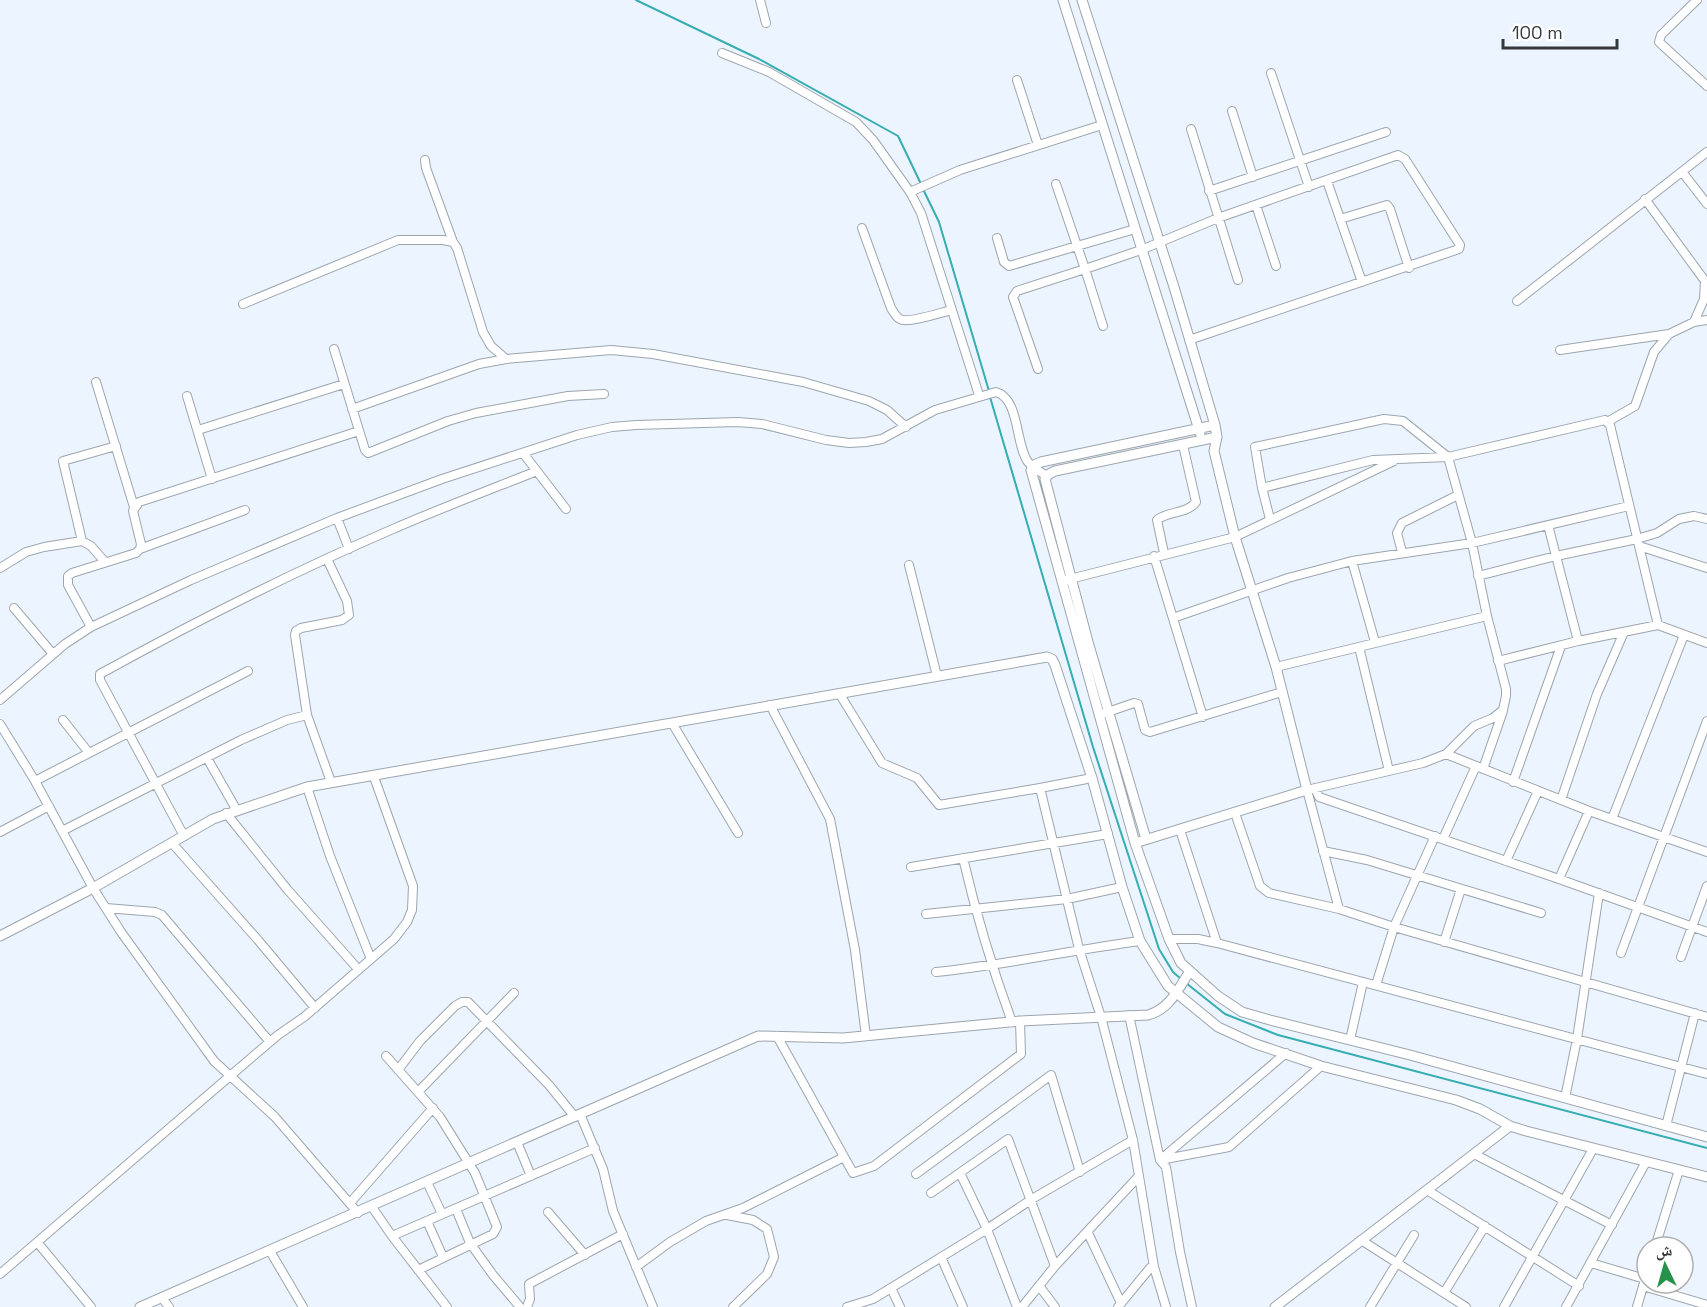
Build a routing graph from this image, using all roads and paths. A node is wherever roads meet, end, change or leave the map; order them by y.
1 (760, 0) edge
2 (1063, 0) edge
3 (1082, 0) edge
4 (1698, 0) edge
5 (766, 23) dead end
6 (1097, 45) junction
7 (1079, 51) junction
8 (722, 53) dead end
9 (1271, 73) dead end
10 (1017, 80) dead end
11 (1707, 86) edge
12 (1232, 111) dead end
13 (1102, 125) junction
14 (1191, 129) dead end
15 (1386, 132) dead end
16 (1038, 145) junction
17 (1707, 152) edge
18 (425, 160) dead end
19 (1301, 162) junction
20 (1683, 173) junction
21 (1253, 177) junction
22 (1327, 181) junction
23 (1056, 184) dead end
24 (1309, 187) junction
25 (1209, 191) junction
26 (910, 192) junction
27 (1645, 199) junction
28 (1707, 204) edge
29 (1256, 205) junction
30 (1218, 218) junction
31 (1340, 219) junction
32 (862, 228) dead end
33 (1135, 229) junction
34 (997, 238) dead end
35 (453, 242) junction
36 (1159, 243) junction
37 (1077, 246) junction
38 (1142, 250) junction
39 (1276, 266) dead end
40 (1408, 267) junction
41 (1085, 269) junction
42 (1238, 280) dead end
43 (1362, 282) junction
44 (1706, 288) edge
45 (1517, 301) dead end
46 (243, 304) dead end
47 (952, 310) junction
48 (1707, 320) edge
49 (1694, 322) junction
50 (1103, 326) dead end
51 (1669, 334) junction
52 (1189, 340) junction
53 (334, 349) dead end
54 (1560, 350) dead end
55 (506, 359) junction
56 (1038, 369) dead end
57 (96, 382) dead end
58 (345, 384) junction
59 (604, 394) dead end
60 (986, 394) junction
61 (187, 396) dead end
62 (352, 409) junction
63 (1609, 422) junction
64 (1215, 425) junction
65 (906, 427) junction
66 (1198, 429) junction
67 (198, 430) junction
68 (359, 430) junction
69 (1217, 437) junction
70 (1202, 441) junction
71 (1183, 445) junction
72 (116, 446) junction
73 (1214, 451) junction
74 (523, 453) junction
75 (1448, 457) junction
76 (1401, 458) junction
77 (1032, 467) junction
78 (537, 471) junction
79 (1047, 476) junction
80 (213, 479) junction
81 (1262, 488) junction
82 (1458, 495) junction
83 (1629, 506) junction
84 (134, 507) junction
85 (566, 509) dead end
86 (245, 510) dead end
87 (337, 518) junction
88 (1270, 519) junction
89 (1707, 519) edge
90 (1548, 525) junction
91 (1235, 537) junction
92 (82, 541) junction
93 (1472, 543) junction
94 (1638, 543) junction
95 (140, 549) junction
96 (349, 549) junction
97 (1402, 552) junction
98 (1164, 553) junction
99 (1154, 556) junction
100 (1556, 556) junction
101 (327, 559) junction
102 (1352, 561) junction
103 (105, 562) junction
104 (909, 565) dead end
105 (0, 568) edge
106 (1707, 568) edge
107 (1478, 576) junction
108 (1066, 579) junction
109 (1252, 590) junction
110 (14, 608) dead end
111 (1487, 616) junction
112 (1173, 618) junction
113 (1658, 626) junction
114 (91, 627) junction
115 (1624, 632) junction
116 (1684, 635) junction
117 (1578, 641) junction
118 (1375, 642) junction
119 (1707, 643) edge
120 (1561, 646) junction
121 (1359, 647) junction
122 (53, 654) junction
123 (1498, 661) junction
124 (1276, 667) junction
125 (248, 671) dead end
126 (937, 676) junction
127 (1282, 692) junction
128 (839, 693) junction
129 (0, 700) edge
130 (771, 705) junction
131 (1503, 710) junction
132 (1109, 711) junction
133 (307, 715) junction
134 (1099, 715) junction
135 (1203, 717) junction
136 (63, 720) dead end
137 (1707, 721) edge
138 (672, 723) junction
139 (0, 724) edge
140 (129, 732) junction
141 (89, 753) junction
142 (1446, 754) junction
143 (207, 758) junction
144 (1480, 768) junction
145 (1389, 771) junction
146 (374, 777) junction
147 (1092, 778) junction
148 (35, 782) junction
149 (331, 782) junction
150 (1513, 782) junction
151 (157, 783) junction
152 (307, 787) junction
153 (1040, 788) junction
154 (1311, 789) junction
155 (1538, 791) junction
156 (1561, 800) junction
157 (49, 806) junction
158 (236, 809) junction
159 (1589, 811) junction
160 (226, 813) junction
161 (1235, 813) junction
162 (1612, 819) junction
163 (1180, 830) junction
164 (62, 831) junction
165 (0, 832) edge
166 (738, 833) dead end
167 (1108, 834) junction
168 (184, 836) junction
169 (1665, 837) junction
170 (1439, 838) junction
171 (1146, 839) junction
172 (172, 843) junction
173 (1135, 843) junction
174 (1052, 844) junction
175 (1323, 851) junction
176 (1707, 852) edge
177 (963, 858) junction
178 (1506, 861) junction
179 (910, 867) dead end
180 (1416, 875) junction
181 (1559, 879) junction
182 (1707, 886) edge
183 (1122, 887) junction
184 (93, 888) junction
185 (1461, 889) junction
186 (1599, 893) junction
187 (1067, 898) junction
188 (1637, 907) junction
189 (106, 908) junction
190 (975, 908) junction
191 (1339, 909) junction
192 (1541, 913) dead end
193 (926, 914) dead end
194 (1692, 926) junction
195 (1394, 927) junction
196 (1707, 932) edge
197 (0, 936) edge
198 (1169, 939) junction
199 (1140, 941) junction
200 (1444, 942) junction
201 (1217, 943) junction
202 (1079, 949) junction
203 (1621, 953) dead end
204 (1681, 957) dead end
205 (371, 959) junction
206 (991, 966) junction
207 (358, 969) junction
208 (1190, 971) junction
209 (936, 972) dead end
210 (1363, 982) junction
211 (1585, 982) junction
212 (1376, 985) junction
213 (1176, 992) junction
214 (514, 993) dead end
215 (315, 1008) junction
216 (1695, 1013) junction
217 (1129, 1015) junction
218 (1101, 1017) junction
219 (1707, 1017) edge
220 (486, 1021) junction
221 (1016, 1022) junction
222 (777, 1036) junction
223 (866, 1036) junction
224 (1577, 1039) junction
225 (1350, 1040) junction
226 (270, 1042) junction
227 (1286, 1053) junction
228 (386, 1056) dead end
229 (1322, 1066) junction
230 (1680, 1067) junction
231 (398, 1070) junction
232 (1707, 1074) edge
233 (230, 1076) junction
234 (418, 1092) junction
235 (1565, 1098) junction
236 (433, 1108) junction
237 (578, 1116) junction
238 (1510, 1126) junction
239 (1666, 1126) junction
240 (1707, 1137) edge
241 (1133, 1140) junction
242 (517, 1142) junction
243 (595, 1148) junction
244 (1593, 1149) junction
245 (1474, 1154) junction
246 (844, 1157) junction
247 (1160, 1160) junction
248 (1646, 1162) junction
249 (469, 1163) junction
250 (1679, 1170) junction
251 (1080, 1172) junction
252 (960, 1173) junction
253 (916, 1174) dead end
254 (531, 1176) junction
255 (1138, 1177) junction
256 (1707, 1177) edge
257 (427, 1182) junction
258 (1427, 1190) junction
259 (931, 1193) dead end
260 (485, 1196) junction
261 (1032, 1199) junction
262 (1564, 1200) junction
263 (350, 1203) junction
264 (372, 1206) junction
265 (456, 1209) junction
266 (548, 1212) dead end
267 (358, 1213) junction
268 (442, 1214) junction
269 (726, 1214) junction
270 (427, 1221) junction
271 (1612, 1225) junction
272 (1485, 1226) junction
273 (987, 1229) junction
274 (1088, 1233) junction
275 (623, 1234) junction
276 (1414, 1235) dead end
277 (1659, 1235) edge
278 (392, 1236) junction
279 (1361, 1240) junction
280 (37, 1242) junction
281 (470, 1243) junction
282 (270, 1251) junction
283 (585, 1255) junction
284 (1532, 1256) junction
285 (443, 1257) junction
286 (941, 1257) junction
287 (1396, 1262) junction
288 (1591, 1263) junction
289 (1055, 1266) junction
290 (636, 1267) junction
291 (1154, 1267) junction
292 (418, 1270) junction
293 (0, 1274) edge
294 (1635, 1277) edge
295 (1579, 1286) junction
296 (1040, 1287) junction
297 (891, 1288) junction
298 (1444, 1293) junction
299 (1682, 1295) edge
300 (162, 1298) junction
301 (443, 1305) edge
302 (1120, 1305) edge
303 (1707, 1305) edge
304 (90, 1307) edge
305 (140, 1307) edge
306 (169, 1307) edge
307 (303, 1307) edge
308 (520, 1307) edge
309 (527, 1307) edge
310 (653, 1307) edge
311 (733, 1307) edge
312 (847, 1307) edge
313 (900, 1307) edge
314 (963, 1307) edge
315 (1017, 1307) edge
316 (1022, 1307) edge
317 (1055, 1307) edge
318 (1166, 1307) edge
319 (1192, 1307) edge
320 (1275, 1307) edge
321 (1370, 1307) edge
322 (1466, 1307) edge
323 (1504, 1307) edge
324 (1566, 1307) edge

1 - 5 street
2 - 7 street
3 - 6 street
4 - 11 street
6 - 7 street
6 - 36 street
7 - 13 street
8 - 26 street
9 - 19 street
10 - 16 street
12 - 21 street
13 - 16 street
13 - 33 street
14 - 25 street
15 - 19 street
16 - 26 street
17 - 20 street
18 - 35 street
19 - 21 street
19 - 24 street
20 - 27 street
20 - 28 street
21 - 25 street
22 - 24 street
22 - 31 street
22 - 40 street
23 - 37 street
24 - 29 street
25 - 30 street
26 - 47 street
27 - 44 street
27 - 45 street
29 - 30 street
29 - 39 street
30 - 36 street
30 - 42 street
31 - 40 street
31 - 43 street
32 - 47 street
33 - 37 street
33 - 38 street
34 - 37 street
35 - 46 street
35 - 55 street
36 - 38 street
36 - 52 street
37 - 41 street
38 - 41 street
38 - 66 street
40 - 43 street
41 - 50 street
41 - 56 street
43 - 52 street
44 - 49 street
47 - 60 street
48 - 49 street
49 - 51 street
51 - 54 street
51 - 63 street
52 - 64 street
53 - 58 street
55 - 62 street
55 - 65 street
57 - 72 street
58 - 62 street
58 - 67 street
59 - 68 street
60 - 65 street
60 - 77 street
61 - 67 street
62 - 68 street
63 - 75 street
63 - 83 street
64 - 66 street
64 - 69 street
65 - 74 street
66 - 70 street
66 - 77 street
67 - 80 street
68 - 80 street
69 - 70 street
69 - 73 street
70 - 71 street
70 - 73 street
71 - 79 street
71 - 98 street
72 - 84 street
72 - 92 street
73 - 91 street
74 - 78 street
74 - 87 street
75 - 76 street
75 - 81 street
75 - 82 street
76 - 81 street
76 - 88 street
77 - 79 street
77 - 108 street
78 - 85 street
78 - 96 street
79 - 108 street
80 - 84 street
81 - 88 street
82 - 93 street
82 - 97 street
83 - 90 street
83 - 94 street
84 - 95 street
86 - 95 street
87 - 96 street
87 - 114 street
88 - 91 street
89 - 94 street
90 - 93 street
90 - 100 street
91 - 98 street
91 - 109 street
92 - 103 street
92 - 105 street
93 - 97 street
93 - 107 street
94 - 100 street
94 - 106 street
94 - 113 street
95 - 103 street
96 - 101 street
97 - 102 street
98 - 99 street
99 - 108 street
99 - 112 street
100 - 107 street
100 - 117 street
101 - 133 street
101 - 140 street
102 - 109 street
102 - 118 street
103 - 114 street
104 - 126 street
107 - 111 street
108 - 132 street
108 - 134 street
109 - 112 street
109 - 124 street
110 - 122 street
111 - 118 street
111 - 123 street
112 - 135 street
113 - 115 street
113 - 116 street
114 - 122 street
115 - 117 street
115 - 156 street
116 - 119 street
116 - 162 street
117 - 120 street
118 - 121 street
120 - 123 street
120 - 150 street
121 - 124 street
121 - 145 street
122 - 129 street
123 - 131 street
124 - 127 street
125 - 140 street
126 - 128 street
126 - 147 street
127 - 135 street
127 - 154 street
128 - 130 street
128 - 153 street
130 - 138 street
130 - 223 street
131 - 142 street
131 - 144 street
132 - 134 street
132 - 135 street
132 - 171 street
133 - 143 street
133 - 149 street
134 - 173 street
136 - 141 street
137 - 169 street
138 - 146 street
138 - 166 street
139 - 148 street
140 - 141 street
140 - 151 street
141 - 148 street
142 - 144 street
142 - 145 street
143 - 151 street
143 - 158 street
144 - 150 street
144 - 170 street
145 - 154 street
146 - 149 street
146 - 205 street
147 - 153 street
147 - 167 street
148 - 157 street
149 - 152 street
150 - 155 street
151 - 164 street
151 - 168 street
152 - 158 street
152 - 205 street
153 - 174 street
154 - 161 street
154 - 170 street
154 - 175 street
155 - 156 street
155 - 178 street
156 - 159 street
157 - 164 street
157 - 165 street
158 - 160 street
159 - 162 street
159 - 181 street
160 - 168 street
160 - 207 street
161 - 163 street
161 - 191 street
162 - 169 street
163 - 171 street
163 - 201 street
164 - 184 street
167 - 174 street
167 - 183 street
168 - 172 street
169 - 176 street
169 - 188 street
170 - 178 street
170 - 180 street
171 - 173 street
172 - 184 street
172 - 215 street
173 - 198 street
174 - 177 street
174 - 187 street
175 - 180 street
175 - 191 street
177 - 179 street
177 - 190 street
178 - 181 street
180 - 185 street
180 - 195 street
181 - 186 street
182 - 194 street
183 - 187 street
183 - 199 street
184 - 189 street
184 - 197 street
185 - 192 street
185 - 200 street
186 - 188 street
186 - 211 street
187 - 190 street
187 - 202 street
188 - 194 street
188 - 203 street
189 - 226 street
189 - 233 street
190 - 193 street
190 - 206 street
191 - 195 street
194 - 196 street
194 - 204 street
195 - 200 street
195 - 212 street
198 - 201 street
198 - 208 street
199 - 202 street
199 - 213 street
200 - 211 street
201 - 210 street
202 - 206 street
202 - 218 street
205 - 207 street
206 - 209 street
206 - 221 street
207 - 215 street
208 - 213 street
208 - 225 street
210 - 212 street
210 - 225 street
211 - 216 street
211 - 224 street
212 - 224 street
213 - 217 street
213 - 227 street
214 - 220 street
215 - 226 street
216 - 219 street
216 - 230 street
217 - 218 street
217 - 247 street
218 - 221 street
218 - 241 street
220 - 231 street
220 - 234 street
220 - 237 street
221 - 223 street
221 - 246 street
222 - 223 street
222 - 237 street
222 - 246 street
224 - 230 street
224 - 235 street
225 - 235 street
226 - 233 street
227 - 229 street
227 - 247 street
228 - 231 street
229 - 238 street
229 - 247 street
230 - 232 street
230 - 239 street
231 - 234 street
233 - 263 street
233 - 280 street
234 - 236 street
235 - 239 street
236 - 249 street
236 - 263 street
237 - 242 street
237 - 243 street
238 - 244 street
238 - 245 street
239 - 240 street
241 - 251 street
241 - 255 street
242 - 249 street
242 - 254 street
243 - 254 street
243 - 275 street
244 - 248 street
244 - 262 street
245 - 258 street
245 - 262 street
246 - 269 street
247 - 319 street
248 - 250 street
248 - 271 street
249 - 257 street
249 - 260 street
250 - 256 street
250 - 277 street
251 - 253 street
251 - 261 street
252 - 259 street
252 - 261 street
252 - 273 street
254 - 260 street
255 - 274 street
255 - 291 street
257 - 264 street
257 - 268 street
258 - 272 street
258 - 279 street
260 - 265 street
260 - 281 street
261 - 273 street
261 - 289 street
262 - 271 street
262 - 284 street
263 - 267 street
264 - 267 street
264 - 278 street
265 - 268 street
265 - 281 street
266 - 283 street
267 - 282 street
268 - 270 street
269 - 290 street
269 - 311 street
270 - 278 street
270 - 285 street
271 - 288 street
272 - 284 street
272 - 298 street
273 - 286 street
273 - 315 street
274 - 289 street
274 - 302 street
275 - 283 street
275 - 290 street
276 - 287 street
278 - 292 street
279 - 287 street
279 - 320 street
280 - 293 street
280 - 304 street
281 - 285 street
281 - 308 street
282 - 300 street
282 - 307 street
283 - 309 street
284 - 295 street
284 - 323 street
285 - 292 street
286 - 297 street
286 - 314 street
287 - 298 street
287 - 321 street
288 - 294 street
288 - 295 street
289 - 296 street
290 - 310 street
291 - 302 street
291 - 318 street
292 - 301 street
295 - 324 street
296 - 316 street
296 - 317 street
297 - 312 street
297 - 313 street
298 - 322 street
299 - 303 street
300 - 305 street
300 - 306 street

